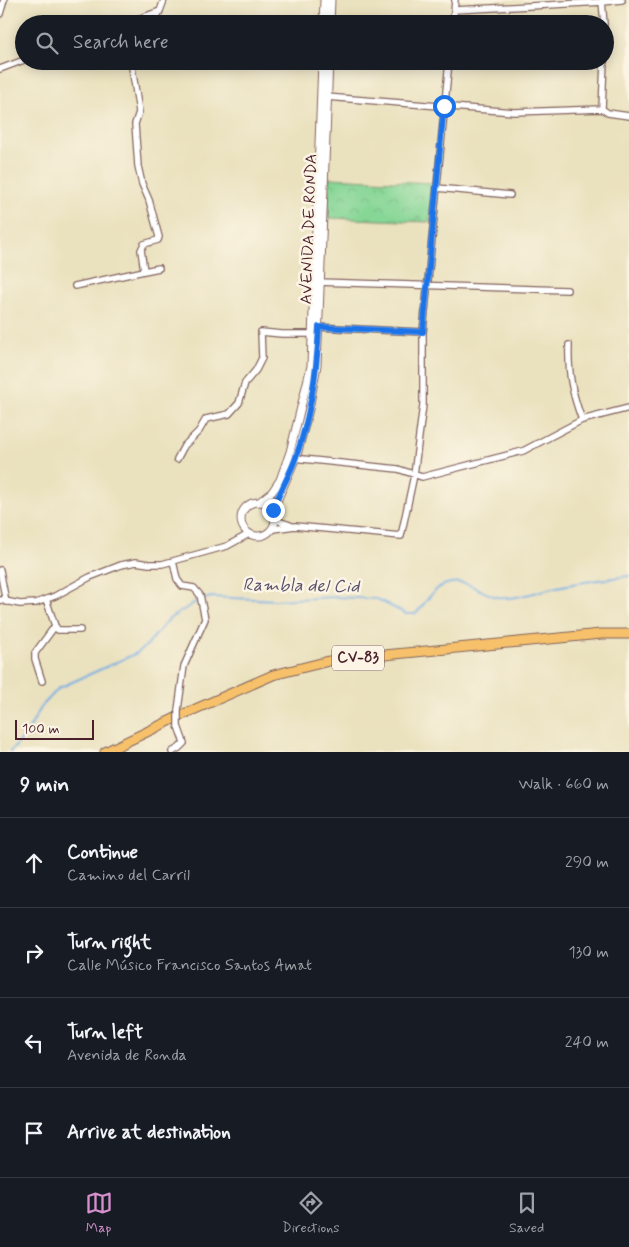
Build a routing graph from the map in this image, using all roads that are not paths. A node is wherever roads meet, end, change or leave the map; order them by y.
1 (4, 0) edge
2 (164, 0) edge
3 (324, 0) edge
4 (331, 0) edge
5 (455, 0) edge
6 (622, 0) edge
7 (602, 1) edge
8 (455, 10) junction
9 (160, 11) junction
10 (0, 14) edge
11 (149, 15) edge
12 (158, 15) edge
13 (323, 15) edge
14 (330, 15) edge
15 (454, 15) edge
16 (603, 15) edge
17 (15, 63) edge
18 (0, 69) edge
19 (132, 70) edge
20 (323, 70) edge
21 (328, 70) edge
22 (448, 70) edge
23 (604, 70) edge
24 (324, 96) junction
25 (444, 106) junction
26 (602, 109) junction
27 (629, 116) edge
28 (436, 188) junction
29 (510, 195) dead end
30 (159, 268) dead end
31 (144, 271) junction
32 (318, 282) junction
33 (75, 286) dead end
34 (427, 286) junction
35 (567, 290) dead end
36 (315, 329) junction
37 (423, 332) junction
38 (569, 345) dead end
39 (629, 408) edge
40 (582, 420) junction
41 (292, 457) junction
42 (177, 459) dead end
43 (414, 475) junction
44 (259, 502) junction
45 (274, 514) junction
46 (295, 526) junction
47 (273, 529) junction
48 (247, 531) junction
49 (173, 561) junction
50 (0, 570) edge
51 (46, 599) junction
52 (3, 601) edge
53 (55, 626) junction
54 (80, 630) dead end
55 (629, 634) edge
56 (42, 681) dead end
57 (105, 752) edge
58 (172, 752) edge

1 - 10 street
2 - 9 street
3 - 13 street
4 - 14 street
5 - 8 street
6 - 7 street
7 - 8 street
7 - 16 street
8 - 15 street
9 - 11 street
9 - 12 street
17 - 18 street
19 - 31 street
20 - 24 street, AVENIDA DE RONDA
21 - 24 street, AVENIDA DE RONDA
22 - 25 street
23 - 26 street
24 - 25 street
24 - 32 street, AVENIDA DE RONDA
25 - 26 street
25 - 28 street
26 - 27 street
28 - 29 street
28 - 34 street
30 - 31 street
31 - 33 street
32 - 34 street
32 - 36 street, AVENIDA DE RONDA
34 - 35 street
34 - 37 street
36 - 37 street
36 - 41 street, AVENIDA DE RONDA
36 - 42 street
37 - 43 street
38 - 40 street
39 - 40 street
40 - 43 street
41 - 43 street
41 - 44 street, AVENIDA DE RONDA
41 - 45 street, AVENIDA DE RONDA
43 - 46 street
44 - 45 street
44 - 48 street
45 - 46 street
45 - 47 street
46 - 47 street
47 - 48 street
48 - 49 street
49 - 51 street
49 - 58 street, bridge
50 - 52 street
51 - 52 street
51 - 53 street
53 - 54 street
53 - 56 street
55 - 57 main road, CV-83

